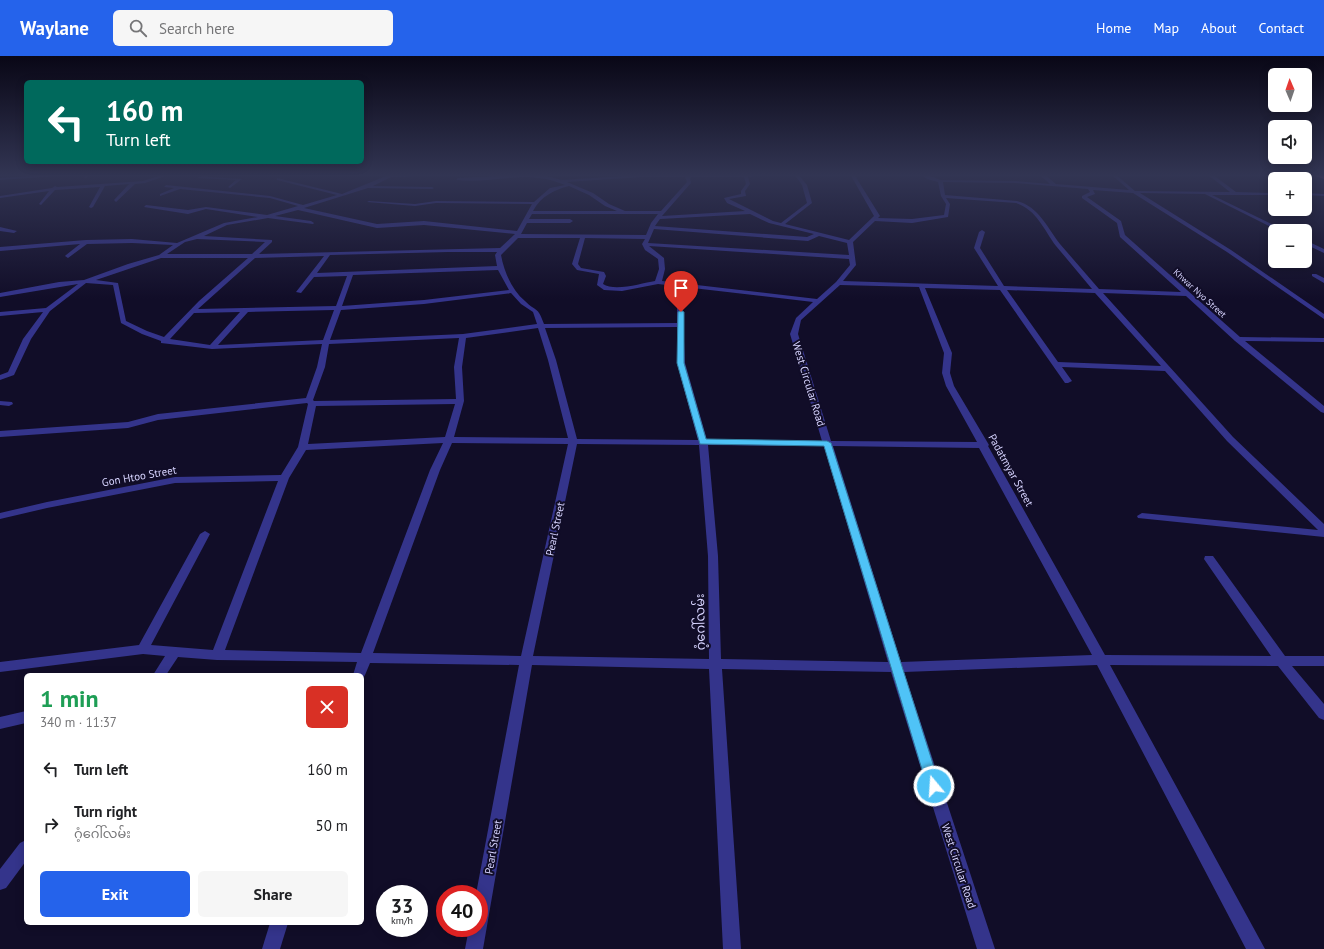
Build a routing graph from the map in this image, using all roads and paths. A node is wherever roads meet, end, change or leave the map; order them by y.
1 (660, 215) edge
2 (258, 216) edge
3 (272, 216) edge
4 (332, 216) edge
5 (528, 216) edge
6 (546, 216) edge
7 (674, 216) edge
8 (716, 216) edge
9 (760, 216) edge
10 (793, 216) edge
11 (877, 216) edge
12 (946, 216) edge
13 (1037, 216) edge
14 (1110, 216) edge
15 (1172, 216) edge
16 (1251, 216) edge
17 (267, 217) junction
18 (875, 219) junction
19 (570, 221) dead end
20 (311, 223) dead end
21 (1268, 224) edge
22 (781, 225) junction
23 (652, 227) junction
24 (0, 229) edge
25 (14, 230) dead end
26 (982, 232) dead end
27 (818, 234) junction
28 (518, 235) junction
29 (583, 236) junction
30 (197, 237) junction
31 (648, 237) junction
32 (86, 242) junction
33 (850, 242) junction
34 (176, 244) junction
35 (645, 244) junction
36 (1312, 245) edge
37 (0, 249) edge
38 (501, 250) junction
39 (1324, 251) edge
40 (329, 253) junction
41 (68, 256) dead end
42 (161, 256) junction
43 (254, 256) junction
44 (852, 257) junction
45 (500, 268) junction
46 (351, 273) junction
47 (313, 275) junction
48 (1314, 275) dead end
49 (1324, 281) edge
50 (84, 282) junction
51 (658, 282) junction
52 (838, 283) junction
53 (921, 285) junction
54 (1002, 288) junction
55 (30, 290) junction
56 (513, 291) junction
57 (1098, 291) junction
58 (0, 292) edge
59 (299, 292) dead end
60 (1188, 294) junction
61 (0, 296) edge
62 (680, 298) dead end
63 (818, 301) junction
64 (340, 308) junction
65 (48, 310) junction
66 (246, 310) junction
67 (193, 311) junction
68 (0, 314) edge
69 (1324, 317) edge
70 (682, 325) junction
71 (540, 326) junction
72 (463, 336) junction
73 (1238, 339) junction
74 (164, 340) junction
75 (1324, 340) edge
76 (326, 342) junction
77 (212, 347) junction
78 (1055, 364) junction
79 (1166, 369) junction
80 (0, 378) edge
81 (1068, 381) dead end
82 (460, 401) junction
83 (310, 402) junction
84 (0, 403) edge
85 (9, 404) dead end
86 (1324, 410) edge
87 (0, 434) edge
88 (449, 440) junction
89 (573, 442) junction
90 (702, 442) junction
91 (827, 443) junction
92 (984, 445) junction
93 (303, 447) junction
94 (284, 478) junction
95 (0, 516) edge
96 (1142, 516) dead end
97 (1324, 530) edge
98 (205, 534) dead end
99 (1324, 534) edge
100 (1209, 559) dead end
101 (143, 649) junction
102 (175, 651) junction
103 (217, 655) junction
104 (364, 659) junction
105 (1101, 660) junction
106 (526, 661) junction
107 (1324, 661) edge
108 (1282, 662) junction
109 (715, 664) junction
110 (0, 667) edge
111 (896, 667) junction
112 (160, 673) edge
113 (360, 673) edge
114 (1324, 714) edge
115 (24, 717) edge
116 (0, 723) edge
117 (24, 851) edge
118 (0, 882) edge
119 (486, 885) edge
120 (278, 925) edge
121 (476, 937) edge
122 (271, 949) edge
123 (474, 949) edge
124 (732, 949) edge
125 (986, 949) edge
126 (1256, 949) edge

1 - 23 street
2 - 17 street
3 - 17 street
4 - 28 street
5 - 28 street
6 - 19 street
7 - 8 street
9 - 22 street
10 - 22 street
11 - 18 street
12 - 18 street
13 - 57 street
14 - 60 street, Khwar Nyo Street
15 - 69 street
16 - 21 street
17 - 20 street
17 - 30 street
18 - 33 street
22 - 27 street
23 - 27 street
23 - 31 street
24 - 25 street
26 - 54 street
27 - 33 street
28 - 29 street
28 - 38 street
29 - 31 street
29 - 51 street
30 - 34 street
30 - 43 street
31 - 35 street
32 - 34 street
32 - 37 street
32 - 41 street
33 - 44 street, West Circular Road
34 - 42 street
35 - 44 street
35 - 51 street
36 - 39 street
38 - 40 street
38 - 45 street
40 - 43 street
40 - 47 street
42 - 43 street
42 - 50 street
43 - 67 street
44 - 52 street, West Circular Road
45 - 46 street
45 - 56 street, Pearl Street
46 - 47 street
46 - 64 street
47 - 59 street
48 - 49 street
50 - 55 street
50 - 65 street
50 - 74 street
51 - 63 street
52 - 53 street
52 - 63 street, West Circular Road
53 - 54 street
53 - 92 street, Padatmyar Street
54 - 57 street
54 - 78 street
55 - 58 street
55 - 61 street
56 - 64 street
56 - 71 street, Pearl Street
57 - 60 street
57 - 79 street
60 - 73 street, Khwar Nyo Street
62 - 70 street, ဂံ့ဂေါ်လမ်း
63 - 91 street, West Circular Road
64 - 66 street
64 - 76 street
65 - 68 street
65 - 80 street
66 - 67 street
66 - 77 street
67 - 74 street
70 - 71 street
70 - 90 street, ဂံ့ဂေါ်လမ်း
71 - 72 street
71 - 89 street, Pearl Street
72 - 76 street
72 - 82 street
73 - 75 street
73 - 86 street, Khwar Nyo Street
74 - 77 street
76 - 77 street
76 - 83 street
78 - 79 street
78 - 81 street
79 - 97 street
82 - 83 street
82 - 88 street
83 - 87 street
83 - 93 street
84 - 85 street
88 - 89 street
88 - 93 street
88 - 104 street
89 - 90 street
89 - 106 street, Pearl Street
90 - 91 street
90 - 109 street, ဂံ့ဂေါ်လမ်း
91 - 92 street
91 - 111 street, West Circular Road
92 - 105 street, Padatmyar Street
93 - 94 street
94 - 95 street, Gon Htoo Street
94 - 103 street
96 - 99 street
98 - 101 street
100 - 108 street
101 - 102 street
101 - 110 street
102 - 103 street
102 - 112 street
103 - 104 street
104 - 106 street
104 - 113 street
105 - 108 street
105 - 111 street
105 - 126 street, Padatmyar Street
106 - 109 street
106 - 119 street, Pearl Street
107 - 108 street
108 - 114 street
109 - 111 street
109 - 124 street, ဂံ့ဂေါ်လမ်း
111 - 125 street, West Circular Road
115 - 116 street
117 - 118 street
120 - 122 street
121 - 123 street

